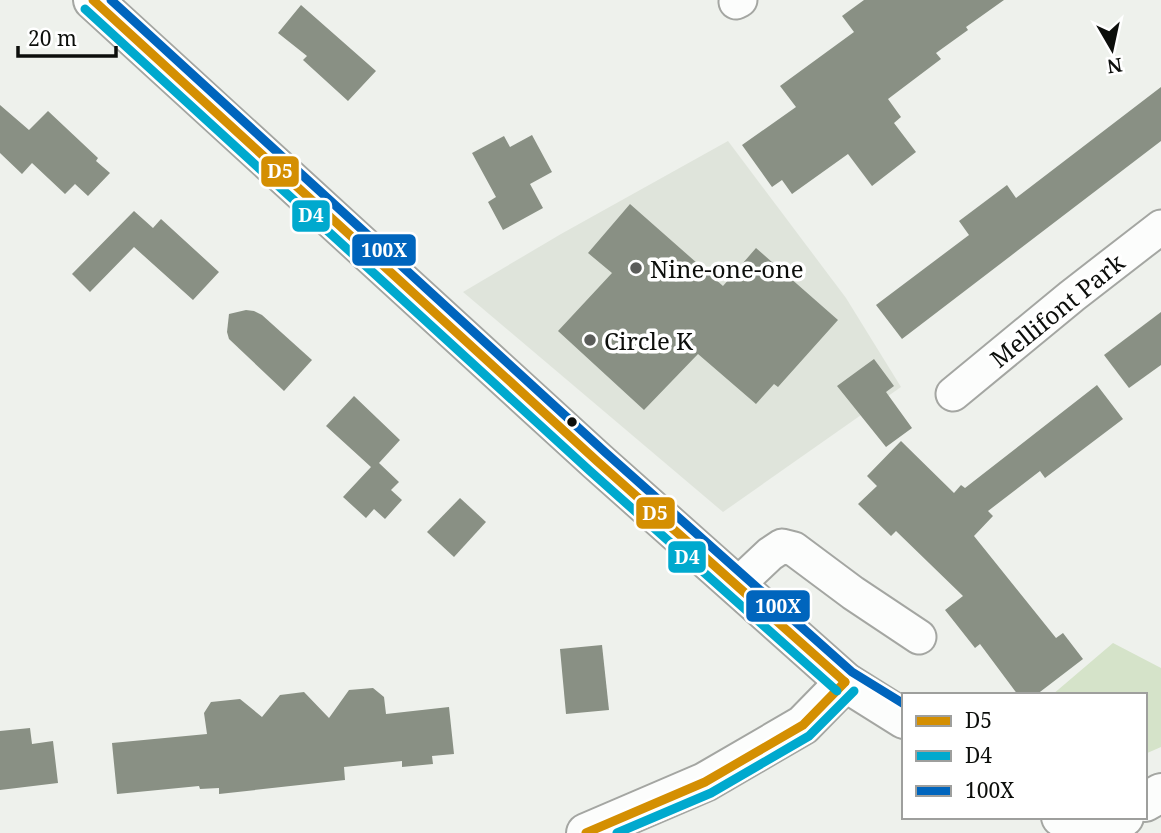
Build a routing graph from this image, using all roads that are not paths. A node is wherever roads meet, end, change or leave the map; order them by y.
1 (93, 0) edge
2 (1161, 227) edge
3 (953, 394) dead end
4 (737, 586) junction
5 (919, 637) dead end
6 (845, 682) junction
7 (902, 718) edge
8 (1064, 819) edge
9 (1121, 819) edge
10 (586, 833) edge
11 (1087, 833) edge
12 (1103, 833) edge

1 - 4 main road
2 - 3 street, Mellifont Park
4 - 5 street
4 - 6 main road
6 - 7 main road
6 - 10 main road
8 - 11 main road
9 - 12 main road

